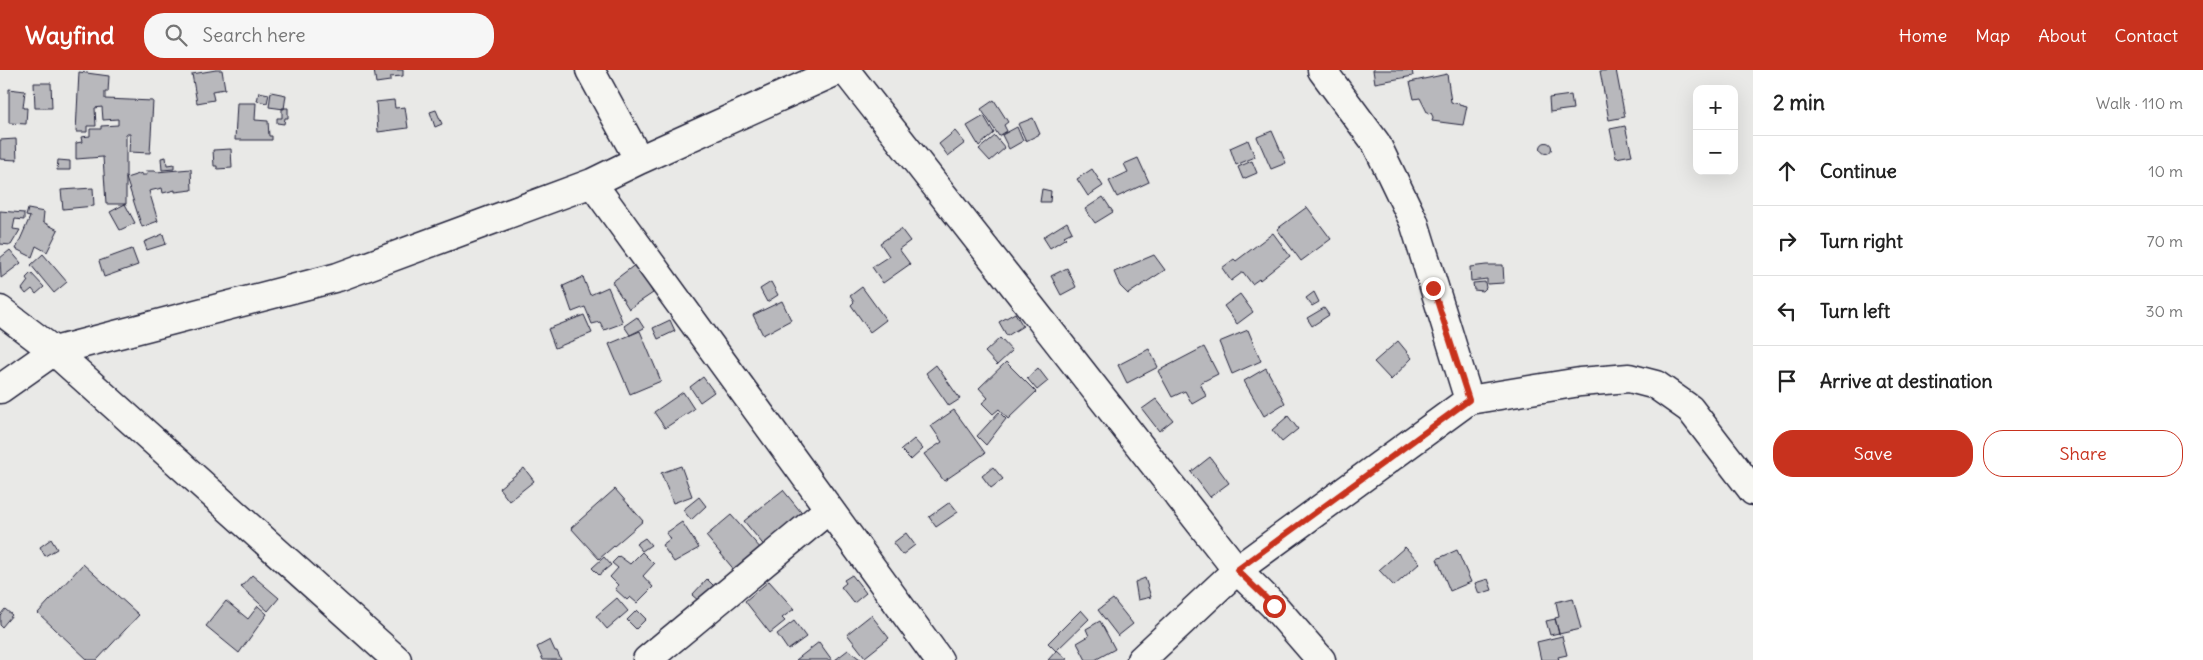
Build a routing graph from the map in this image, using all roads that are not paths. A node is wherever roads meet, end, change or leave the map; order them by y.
1 (590, 70) edge
2 (839, 70) edge
3 (845, 70) edge
4 (1322, 70) edge
5 (639, 160) junction
6 (592, 183) junction
7 (0, 310) edge
8 (54, 351) junction
9 (0, 389) edge
10 (1469, 400) junction
11 (1753, 491) edge
12 (829, 509) junction
13 (1237, 570) junction
14 (397, 660) edge
15 (647, 660) edge
16 (939, 660) edge
17 (1142, 660) edge
18 (1321, 660) edge

1 - 5 street
2 - 5 street
3 - 13 street
4 - 10 street
5 - 6 street
6 - 8 street
6 - 12 street
7 - 8 street
8 - 9 street
8 - 14 street
10 - 11 street
10 - 13 street
12 - 15 street
12 - 16 street
13 - 17 street
13 - 18 street

